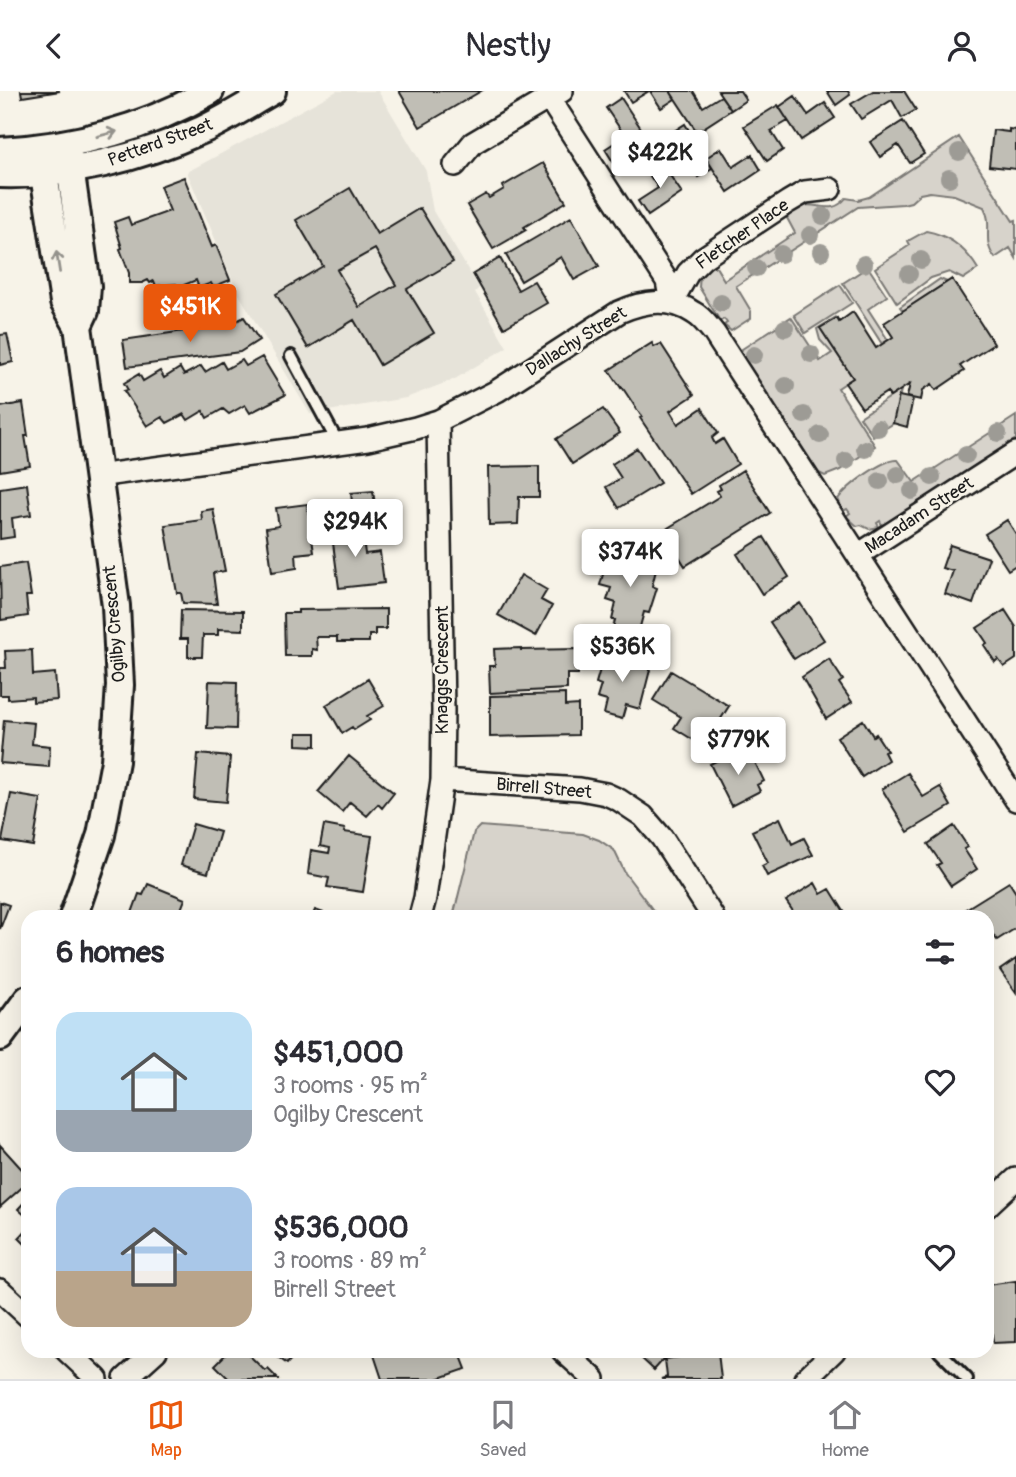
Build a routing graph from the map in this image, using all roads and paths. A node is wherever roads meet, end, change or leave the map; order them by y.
1 (272, 91) edge
2 (556, 95) edge
3 (201, 116) edge
4 (0, 151) edge
5 (68, 157) junction
6 (42, 161) junction
7 (455, 165) dead end
8 (0, 174) edge
9 (830, 188) dead end
10 (671, 303) junction
11 (78, 326) junction
12 (291, 356) dead end
13 (438, 421) junction
14 (338, 443) junction
15 (1016, 453) edge
16 (97, 476) junction
17 (858, 555) junction
18 (442, 780) junction
19 (1016, 800) edge
20 (75, 910) edge
21 (422, 910) edge
22 (708, 910) edge
23 (21, 1007) edge
24 (2, 1029) edge
25 (1016, 1179) edge
26 (994, 1199) edge
27 (0, 1290) edge
28 (21, 1310) edge
29 (74, 1358) edge
30 (148, 1358) edge
31 (571, 1358) edge
32 (827, 1358) edge
33 (946, 1358) edge
34 (97, 1379) edge
35 (125, 1379) edge
36 (594, 1379) edge
37 (805, 1379) edge
38 (967, 1379) edge

1 - 3 street, Petterd Street
2 - 7 street
2 - 10 street
3 - 5 street, Petterd Street
4 - 6 street, Petterd Street
5 - 6 street, Petterd Street
5 - 11 street, Ogilby Crescent
6 - 8 street, Petterd Street
11 -> 6 street, Ogilby Crescent
9 - 10 street, Fletcher Place
10 - 13 street, Dallachy Street
10 - 17 street
11 - 16 street, Ogilby Crescent
12 - 14 lane
13 - 14 street, Dallachy Street
13 - 18 street, Knaggs Crescent
14 - 16 street, Dallachy Street
15 - 17 street, Macadam Street
16 - 20 street, Ogilby Crescent
17 - 19 street
18 - 21 street, Knaggs Crescent
18 - 22 street, Birrell Street
23 - 24 street
25 - 26 street
27 - 28 street
29 - 34 street
30 - 35 street
31 - 36 street
32 - 37 street
33 - 38 lane

